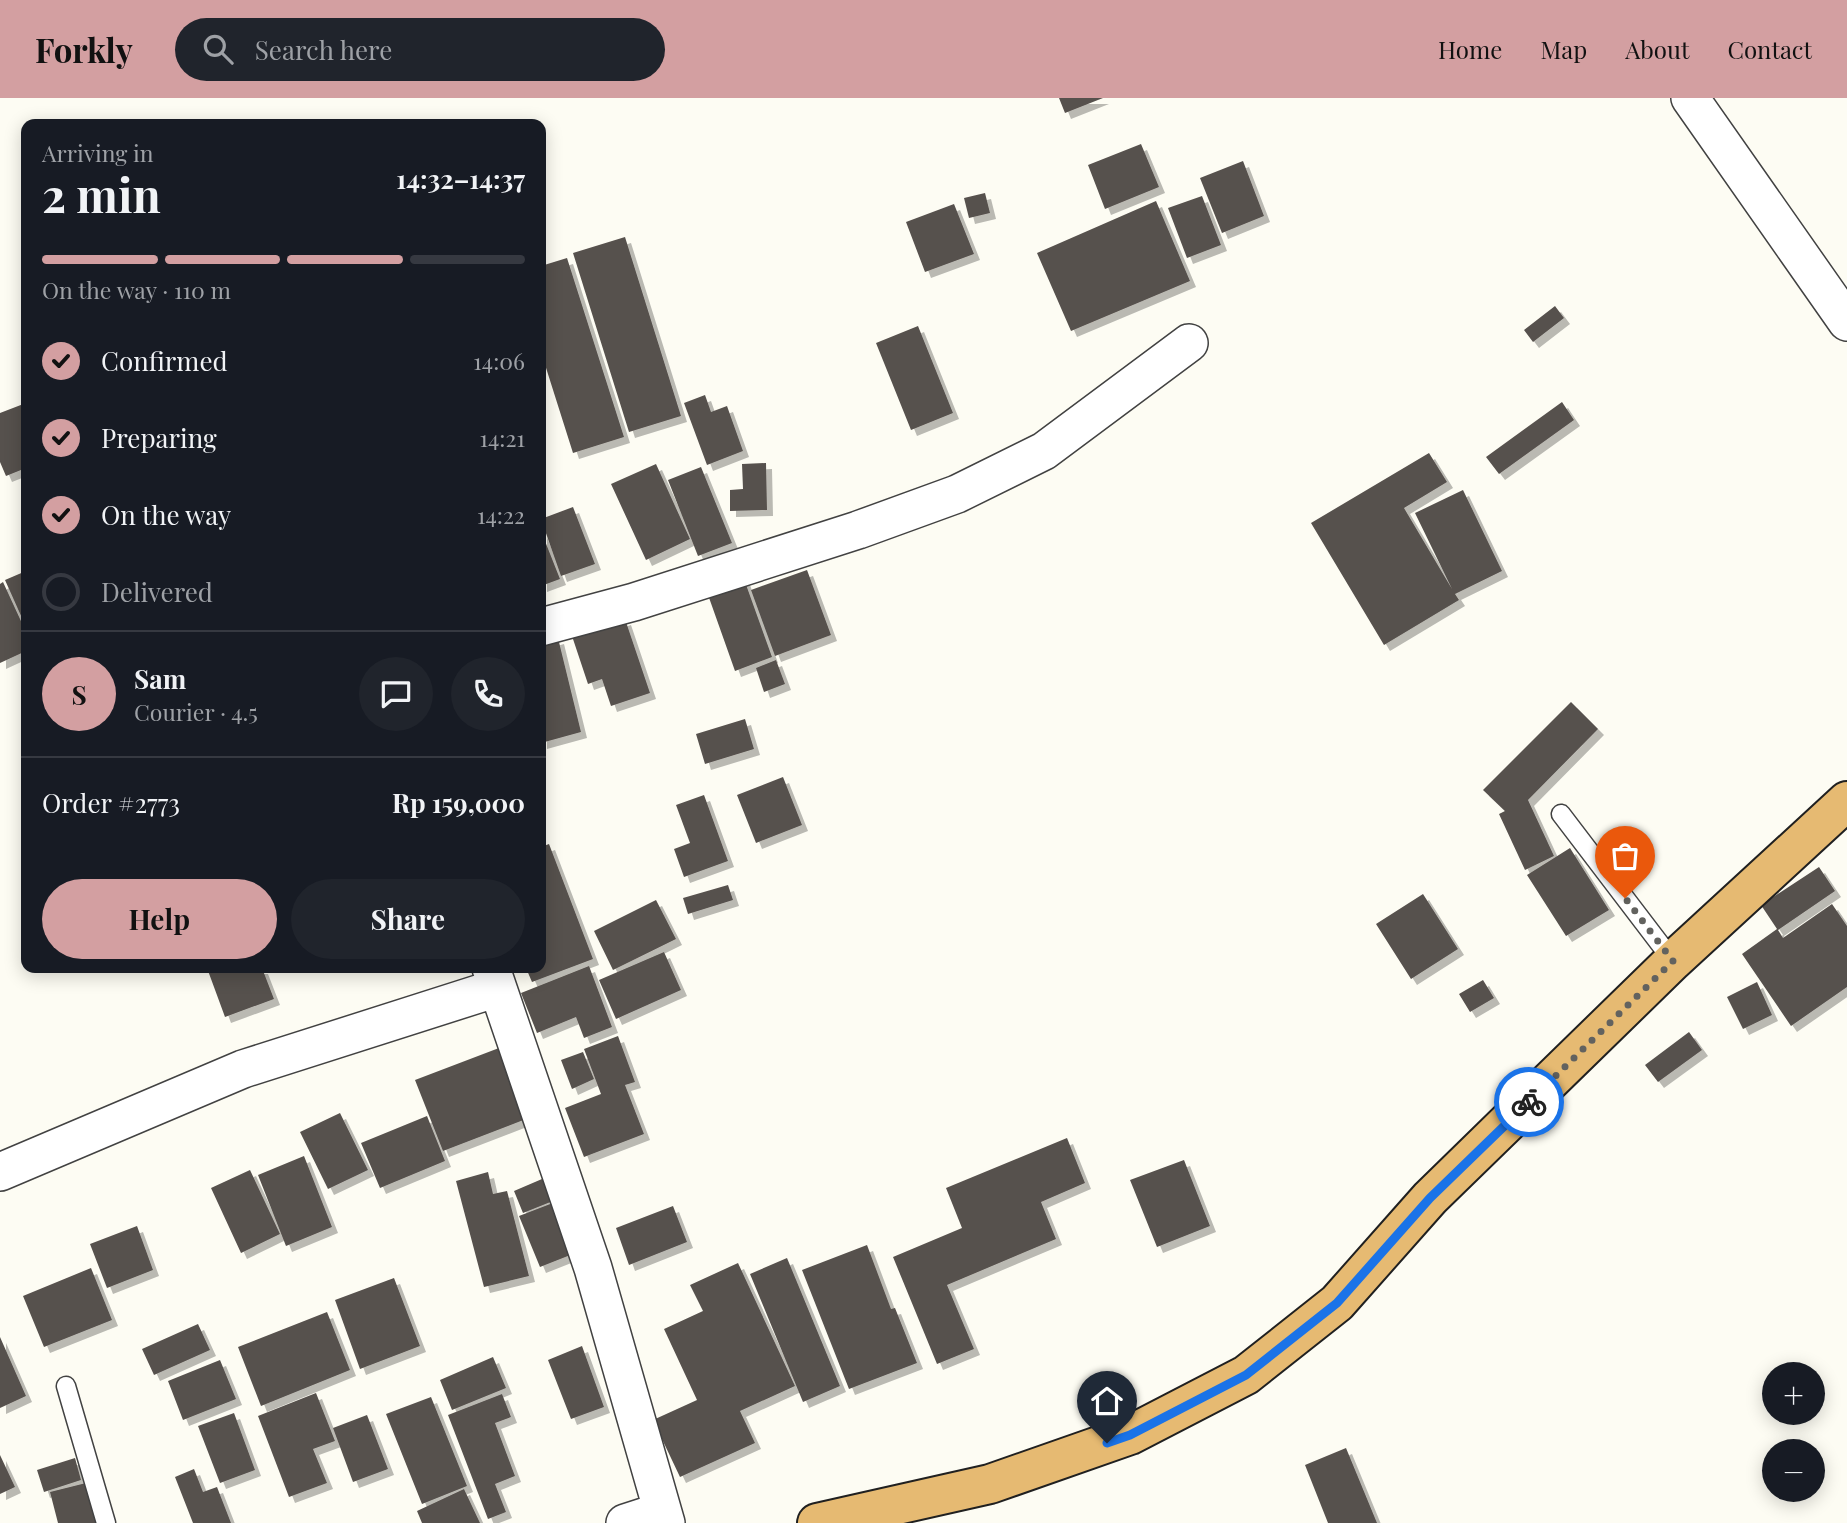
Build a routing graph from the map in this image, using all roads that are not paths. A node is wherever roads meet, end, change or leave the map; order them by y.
1 (1690, 98) edge
2 (1847, 323) edge
3 (1189, 343) dead end
4 (546, 626) edge
5 (1847, 801) edge
6 (1561, 814) dead end
7 (1673, 961) junction
8 (494, 978) edge
9 (0, 1172) edge
10 (66, 1386) dead end
11 (664, 1517) edge
12 (106, 1523) edge
13 (625, 1523) edge
14 (817, 1523) edge

1 - 2 street
3 - 4 street
5 - 7 highway
6 - 7 lane
7 - 14 highway
8 - 9 street
8 - 11 street
10 - 12 lane
11 - 13 street

